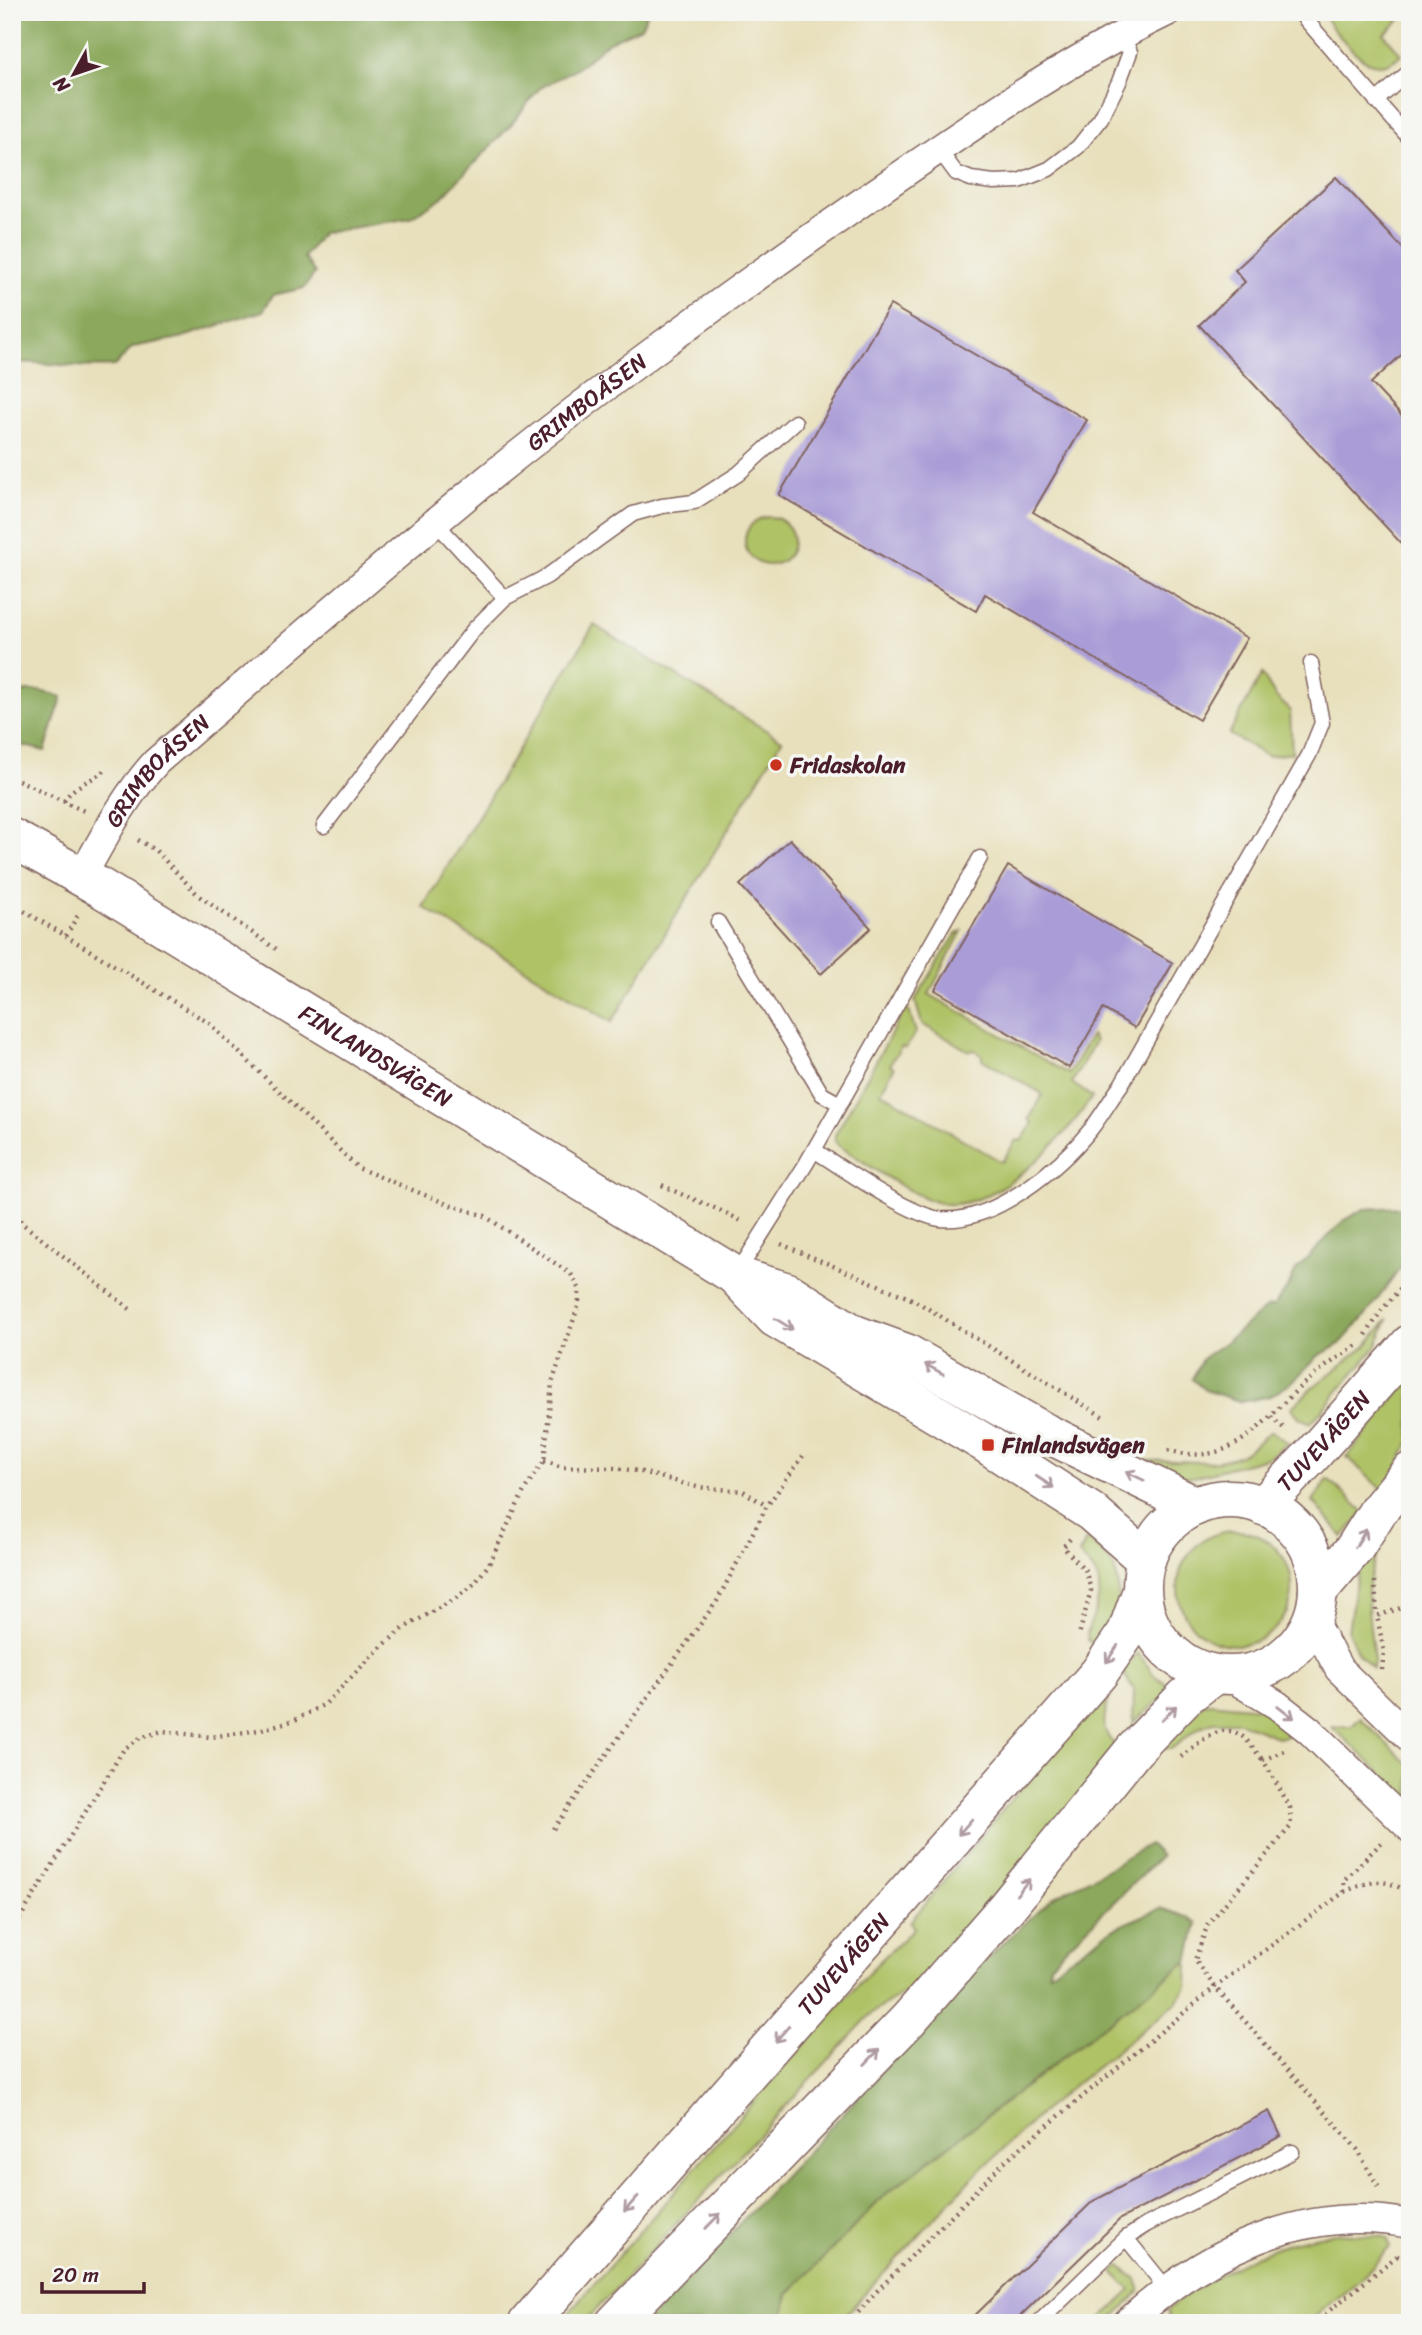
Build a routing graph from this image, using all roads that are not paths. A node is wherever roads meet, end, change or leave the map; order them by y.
1 (1167, 12) edge
2 (1299, 12) edge
3 (1122, 34) junction
4 (1410, 71) edge
5 (1376, 101) junction
6 (1410, 139) edge
7 (940, 150) junction
8 (794, 422) dead end
9 (436, 523) junction
10 (505, 598) junction
11 (1311, 663) dead end
12 (324, 825) dead end
13 (12, 838) edge
14 (980, 858) dead end
15 (81, 878) junction
16 (718, 922) dead end
17 (841, 1104) junction
18 (814, 1150) junction
19 (736, 1276) junction
20 (1410, 1344) edge
21 (1410, 1472) edge
22 (1196, 1506) junction
23 (1263, 1506) junction
24 (1144, 1576) junction
25 (1315, 1605) junction
26 (1221, 1675) junction
27 (1410, 1738) edge
28 (1410, 1828) edge
29 (1292, 2151) dead end
30 (1399, 2222) edge
31 (1126, 2238) junction
32 (1167, 2289) junction
33 (528, 2323) edge
34 (615, 2323) edge
35 (1038, 2323) edge
36 (1127, 2323) edge

1 - 3 street, GRIMBOÅSEN
2 - 5 lane
3 - 7 street, GRIMBOÅSEN
3 - 7 lane
4 - 5 lane
5 - 6 lane
7 - 9 street, GRIMBOÅSEN
8 - 10 lane
9 - 10 lane
9 - 15 street, GRIMBOÅSEN
10 - 12 lane
11 - 18 lane
13 - 15 main road, FINLANDSVÄGEN
14 - 17 lane
15 - 19 main road, FINLANDSVÄGEN
16 - 17 lane
17 - 18 lane
18 - 19 lane
22 -> 19 main road, FINLANDSVÄGEN
19 -> 24 main road, FINLANDSVÄGEN
20 - 23 main road, TUVEVÄGEN
25 -> 21 main road
22 - 23 main road, TUVEVÄGEN
22 - 24 main road, TUVEVÄGEN
23 - 25 main road, TUVEVÄGEN
24 - 26 main road
24 -> 33 main road, TUVEVÄGEN
25 - 26 main road
25 - 27 street
26 -> 28 street
34 -> 26 main road
29 - 31 lane
30 - 32 street
31 - 32 lane
31 - 35 lane
32 - 36 street

